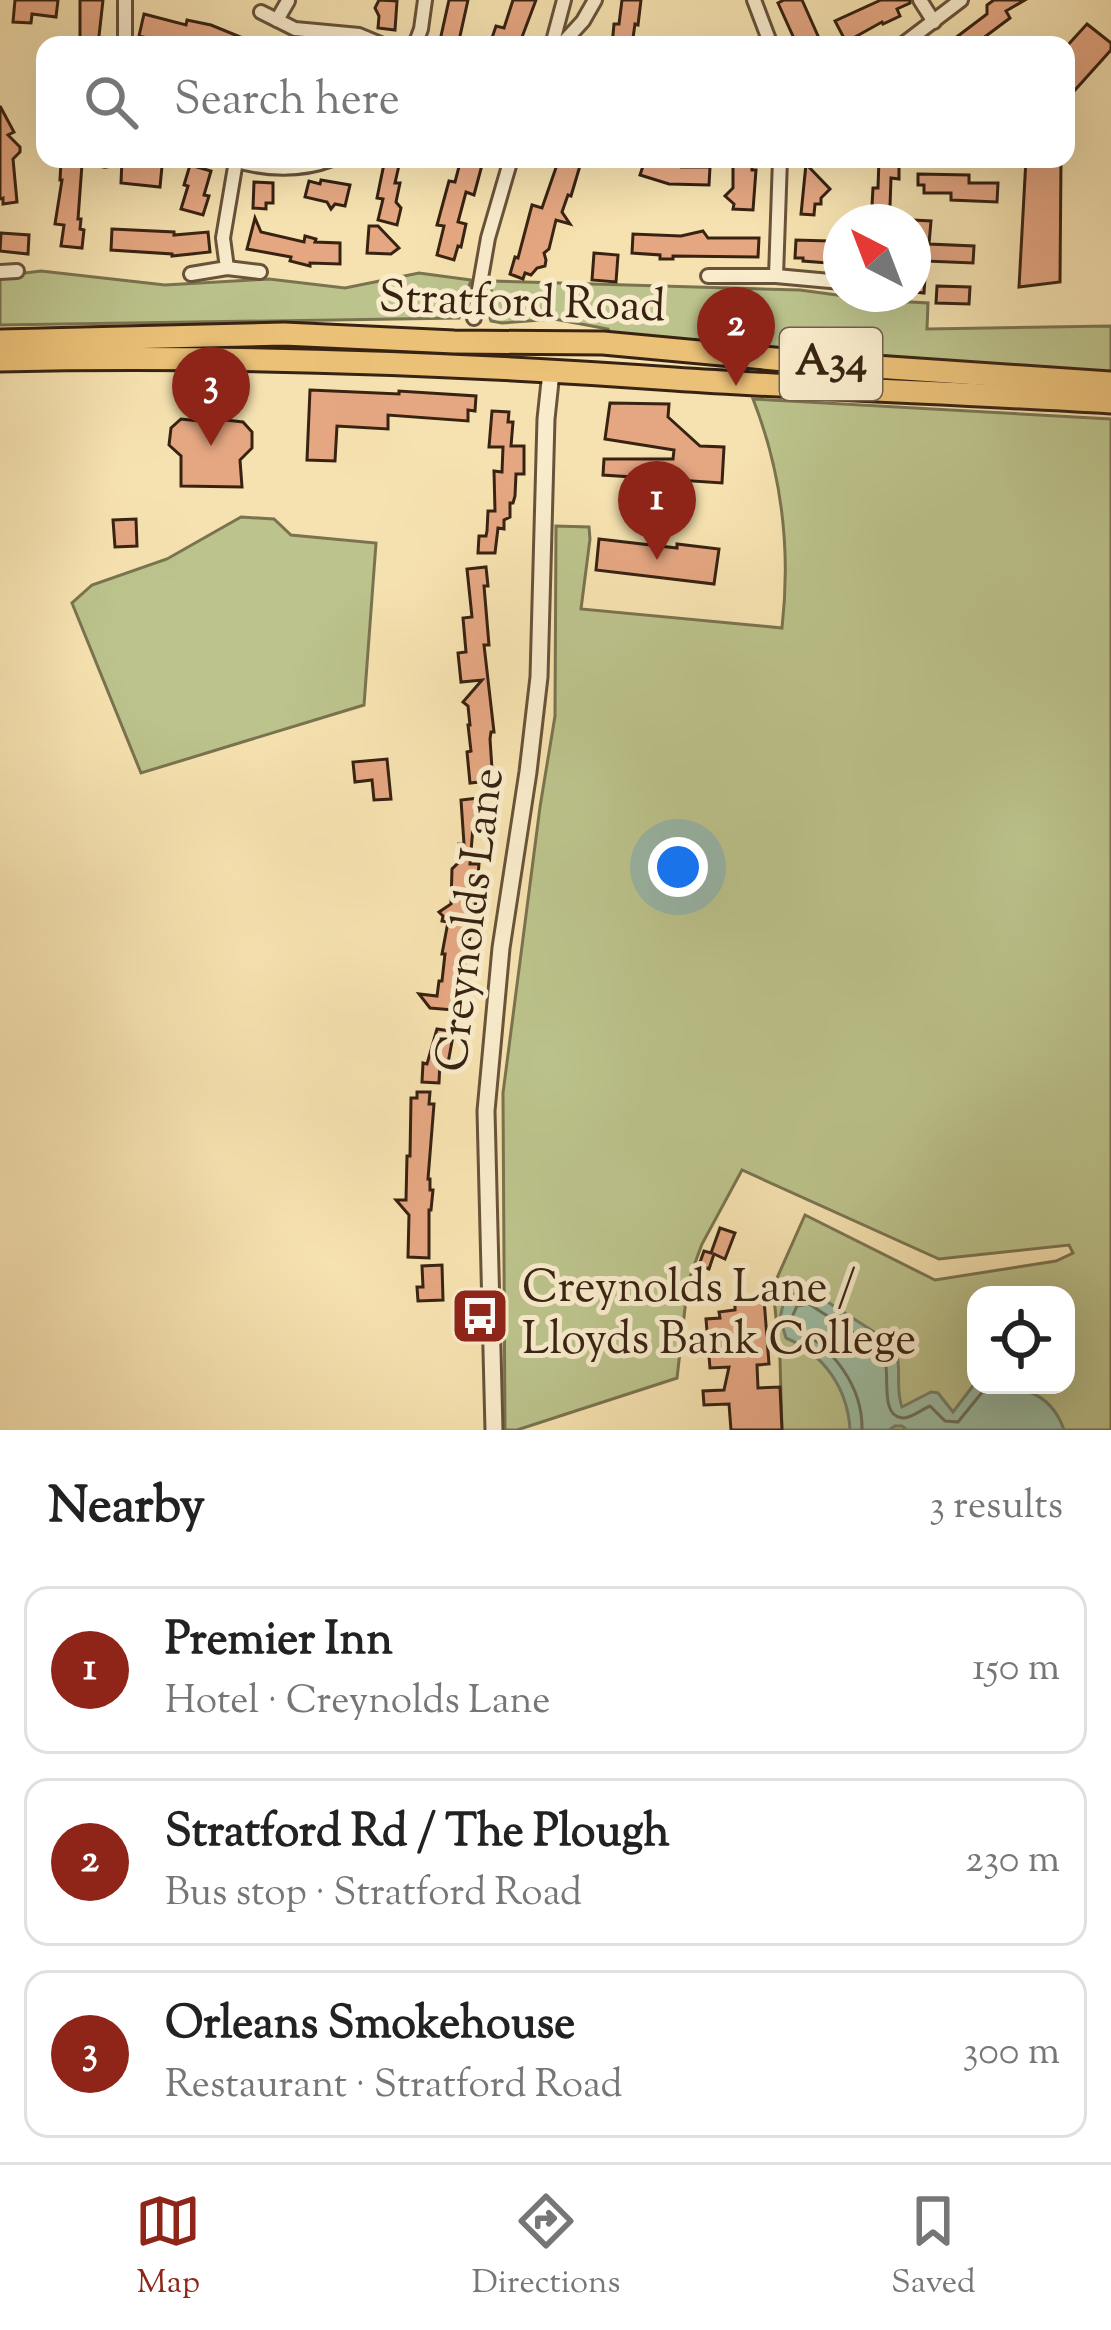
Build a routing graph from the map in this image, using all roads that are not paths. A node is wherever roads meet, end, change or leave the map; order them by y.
1 (125, 0) edge
2 (424, 0) edge
3 (564, 0) edge
4 (595, 0) edge
5 (754, 0) edge
6 (920, 0) edge
7 (961, 0) edge
8 (288, 1) edge
9 (261, 12) dead end
10 (278, 20) junction
11 (934, 22) junction
12 (124, 36) edge
13 (361, 36) edge
14 (418, 36) edge
15 (558, 36) edge
16 (566, 36) edge
17 (768, 36) edge
18 (915, 36) edge
19 (233, 168) edge
20 (508, 168) edge
21 (780, 168) edge
22 (227, 268) junction
23 (17, 271) dead end
24 (0, 272) edge
25 (260, 272) dead end
26 (191, 274) dead end
27 (708, 276) dead end
28 (776, 276) junction
29 (823, 280) edge
30 (475, 318) dead end
31 (0, 341) edge
32 (551, 357) junction
33 (0, 360) edge
34 (520, 370) junction
35 (1111, 383) edge
36 (1111, 402) edge
37 (546, 419) junction
38 (494, 1430) edge

1 - 12 street
2 - 14 street
3 - 15 street
4 - 16 street
5 - 17 street
6 - 11 street
7 - 11 street
8 - 10 street
9 - 10 street
10 - 13 street
11 - 18 street
19 - 22 street
20 - 30 street
21 - 28 street
22 - 25 street
22 - 26 street
23 - 24 street
27 - 28 street
28 - 29 street
31 - 32 highway, Stratford Road
32 - 34 highway, Stratford Road / A34
32 - 35 highway, Stratford Road / A34
32 - 36 highway, Stratford Road / A34
32 - 37 street, Creynolds Lane
33 - 34 highway, Stratford Road / A34
34 - 37 street, Creynolds Lane
37 - 38 street, Creynolds Lane

